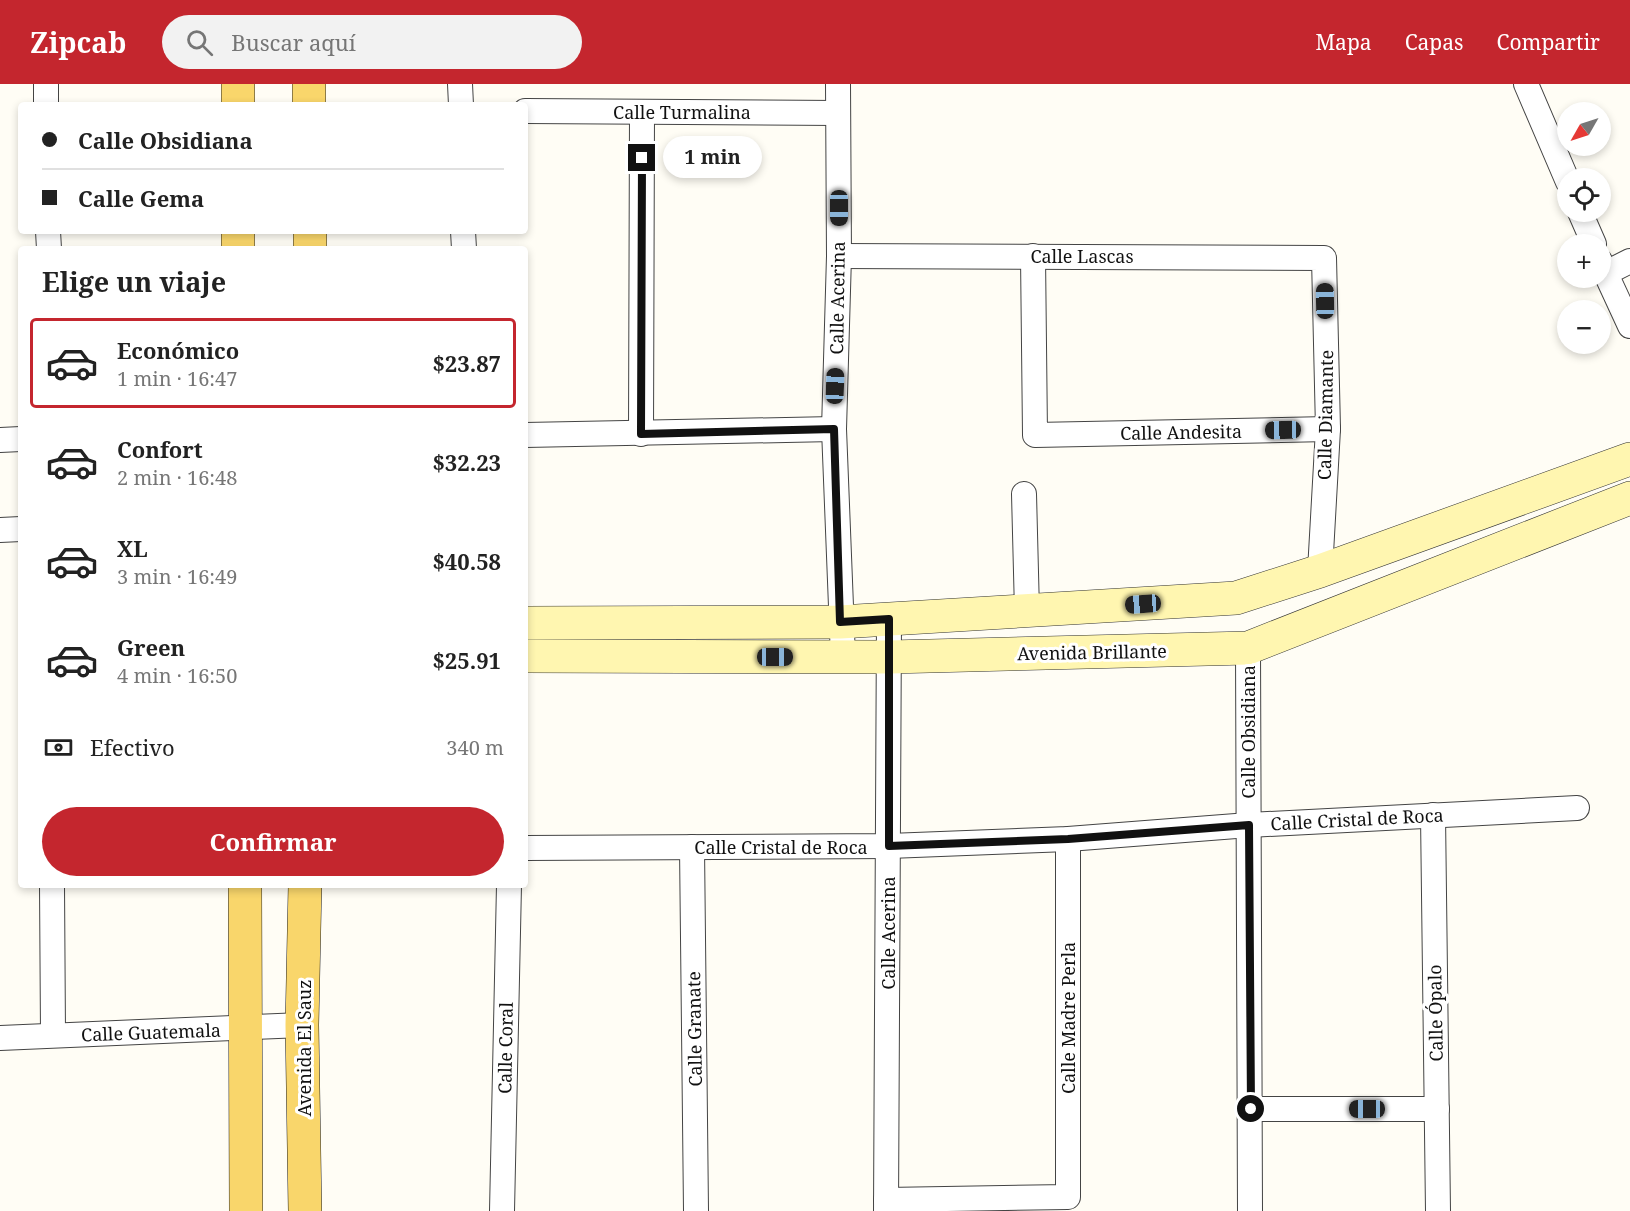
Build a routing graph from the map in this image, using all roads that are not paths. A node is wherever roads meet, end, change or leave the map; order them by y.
1 (46, 84) edge
2 (238, 84) edge
3 (309, 84) edge
4 (460, 84) edge
5 (838, 84) edge
6 (1526, 84) edge
7 (46, 102) edge
8 (238, 102) edge
9 (309, 102) edge
10 (461, 102) edge
11 (528, 111) edge
12 (642, 112) junction
13 (838, 113) junction
14 (1562, 168) edge
15 (839, 256) junction
16 (1033, 256) junction
17 (1324, 258) joint
18 (1630, 261) edge
19 (1611, 265) edge
20 (1611, 285) edge
21 (1630, 327) edge
22 (834, 429) junction
23 (1328, 429) junction
24 (641, 434) junction
25 (528, 435) edge
26 (18, 439) edge
27 (0, 440) edge
28 (1630, 459) edge
29 (1024, 494) dead end
30 (1630, 498) edge
31 (18, 529) edge
32 (0, 530) edge
33 (1320, 571) junction
34 (1026, 611) junction
35 (889, 619) junction
36 (840, 622) junction
37 (528, 623) edge
38 (1248, 648) junction
39 (528, 656) edge
40 (843, 657) junction
41 (890, 657) junction
42 (1577, 808) dead end
43 (1433, 815) junction
44 (1249, 825) junction
45 (1068, 839) junction
46 (889, 846) junction
47 (692, 847) junction
48 (528, 848) edge
49 (52, 888) edge
50 (244, 888) edge
51 (305, 888) edge
52 (509, 888) edge
53 (302, 1025) junction
54 (246, 1029) junction
55 (53, 1034) junction
56 (0, 1038) edge
57 (1251, 1109) junction
58 (1437, 1109) junction
59 (886, 1206) edge
60 (246, 1211) edge
61 (305, 1211) edge
62 (502, 1211) edge
63 (696, 1211) edge
64 (1250, 1211) edge
65 (1438, 1211) edge

1 - 7 street
2 - 8 main road
3 - 9 main road
4 - 10 street
5 - 13 street, Calle Acerina
6 - 14 street
11 - 12 street, Calle Turmalina
12 - 13 street, Calle Turmalina
12 - 24 street
13 - 15 street, Calle Acerina
15 - 16 street, Calle Lascas
15 - 22 street, Calle Acerina
16 - 17 street, Calle Lascas
16 - 23 street, Calle Andesita
17 - 23 street, Calle Diamante
18 - 19 street
20 - 21 street
22 - 24 street
22 - 36 street, Calle Acerina
23 - 33 street, Calle Diamante
24 - 25 street
26 - 27 street
28 - 33 main road
29 - 34 street
30 - 38 main road, Avenida Brillante
31 - 32 street
33 - 34 main road
34 - 35 main road
35 - 36 main road
35 - 41 street, Calle Acerina
36 - 37 main road
36 - 40 street, Calle Acerina
38 - 41 main road, Avenida Brillante
38 - 44 street, Calle Obsidiana
39 - 40 main road, Avenida Brillante
40 - 41 main road, Avenida Brillante
41 - 46 street, Calle Acerina
42 - 43 street, Calle Cristal de Roca
43 - 44 street, Calle Cristal de Roca
43 - 58 street, Calle Ópalo
44 - 45 street, Calle Cristal de Roca
44 - 57 street, Calle Obsidiana
45 - 46 street, Calle Cristal de Roca
45 - 59 street, Calle Madre Perla
46 - 47 street, Calle Cristal de Roca
46 - 59 street, Calle Acerina
47 - 48 street, Calle Cristal de Roca
47 - 63 street, Calle Granate
49 - 55 street
50 - 54 main road
51 - 53 main road, Avenida El Sauz
52 - 62 street, Calle Coral
53 - 54 street, Calle Guatemala
53 - 61 main road, Avenida El Sauz
54 - 55 street, Calle Guatemala
54 - 60 main road
55 - 56 street, Calle Guatemala
57 - 58 street
57 - 64 street, Calle Obsidiana
58 - 65 street, Calle Ópalo

